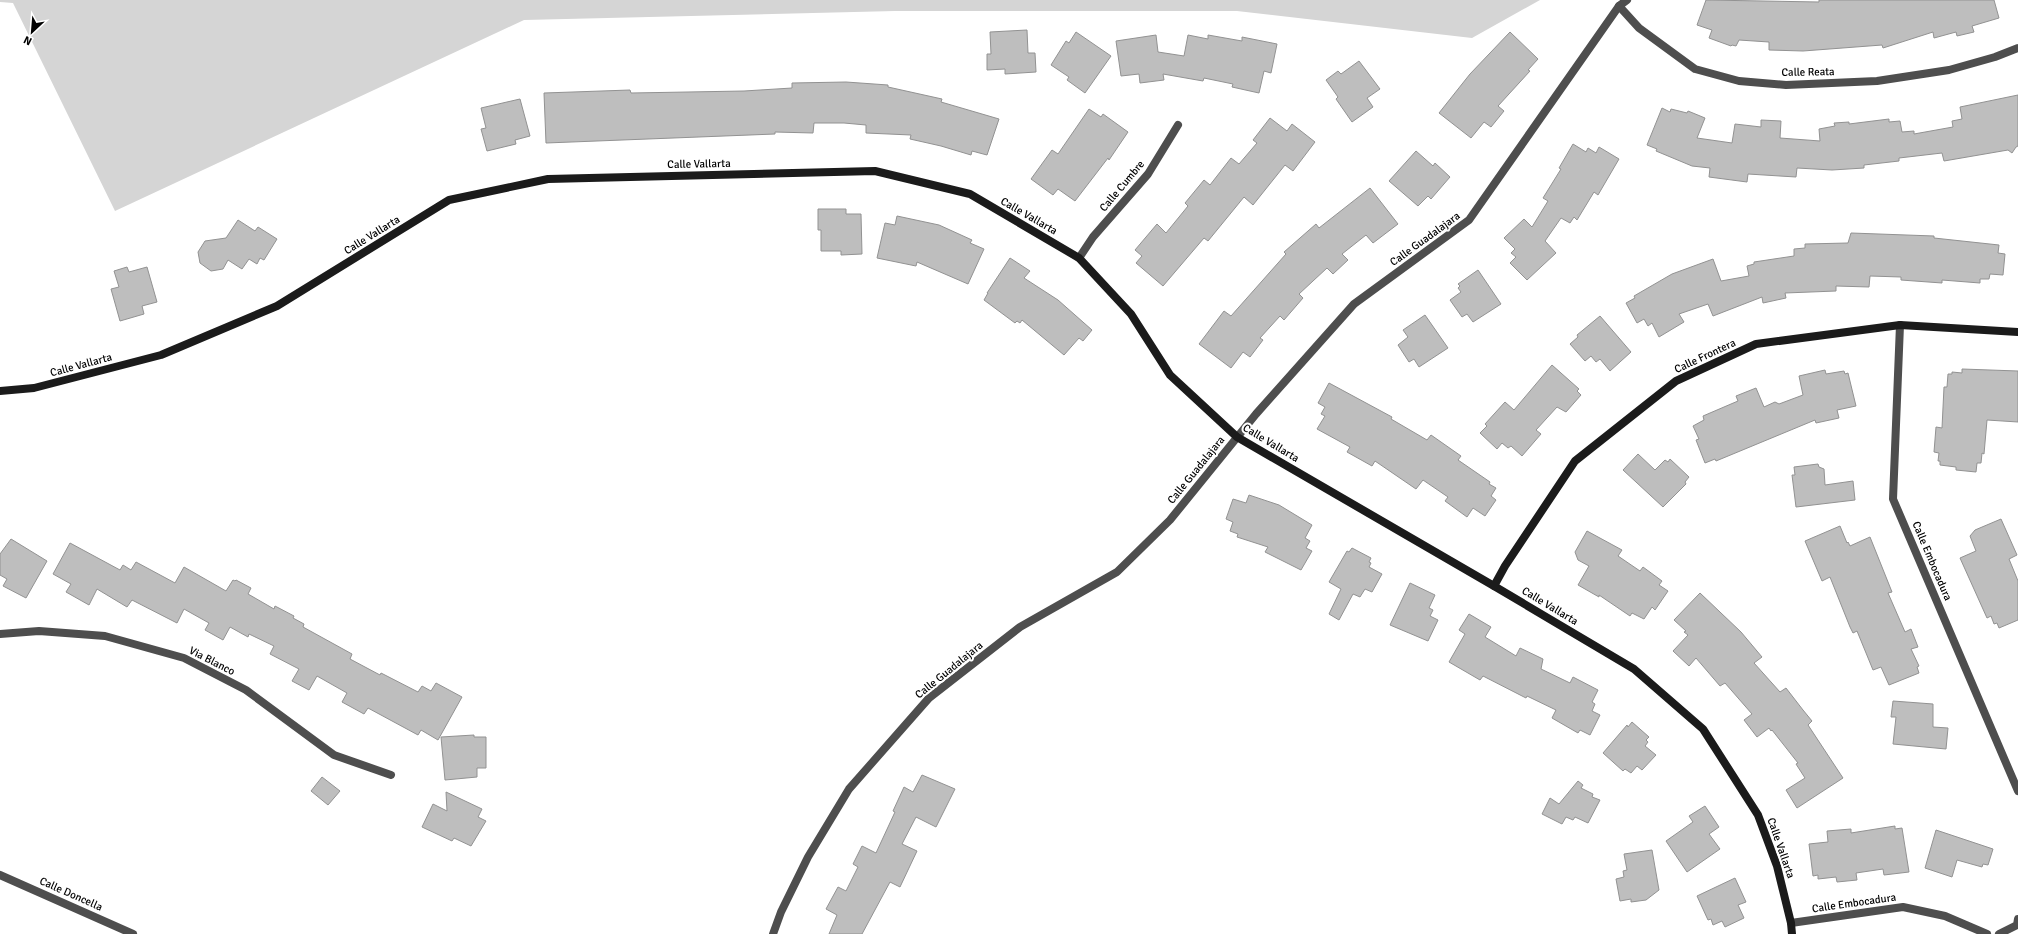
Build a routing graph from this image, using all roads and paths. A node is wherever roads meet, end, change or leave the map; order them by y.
1 (1627, 0) edge
2 (1619, 6) junction
3 (2018, 48) edge
4 (1178, 125) dead end
5 (1079, 258) junction
6 (1900, 325) junction
7 (2018, 332) edge
8 (0, 391) edge
9 (1237, 437) junction
10 (1494, 586) junction
11 (0, 634) edge
12 (391, 775) dead end
13 (2018, 791) edge
14 (0, 875) edge
15 (2018, 919) edge
16 (1791, 923) junction
17 (133, 934) edge
18 (773, 934) edge
19 (1792, 934) edge
20 (1987, 934) edge
21 (1999, 934) edge

1 - 2 street, Calle Guadalajara
2 - 3 street, Calle Reata
2 - 9 street, Calle Guadalajara
4 - 5 street, Calle Cumbre
5 - 8 street, Calle Vallarta
5 - 9 street, Calle Vallarta
6 - 7 street, Calle Frontera
6 - 10 street, Calle Frontera
6 - 13 street, Calle Embocadura
9 - 10 street, Calle Vallarta
9 - 18 street, Calle Guadalajara
10 - 16 street, Calle Vallarta
11 - 12 street, Via Blanco
14 - 17 street, Calle Doncella
15 - 21 street
16 - 19 street, Calle Vallarta
16 - 20 street, Calle Embocadura

